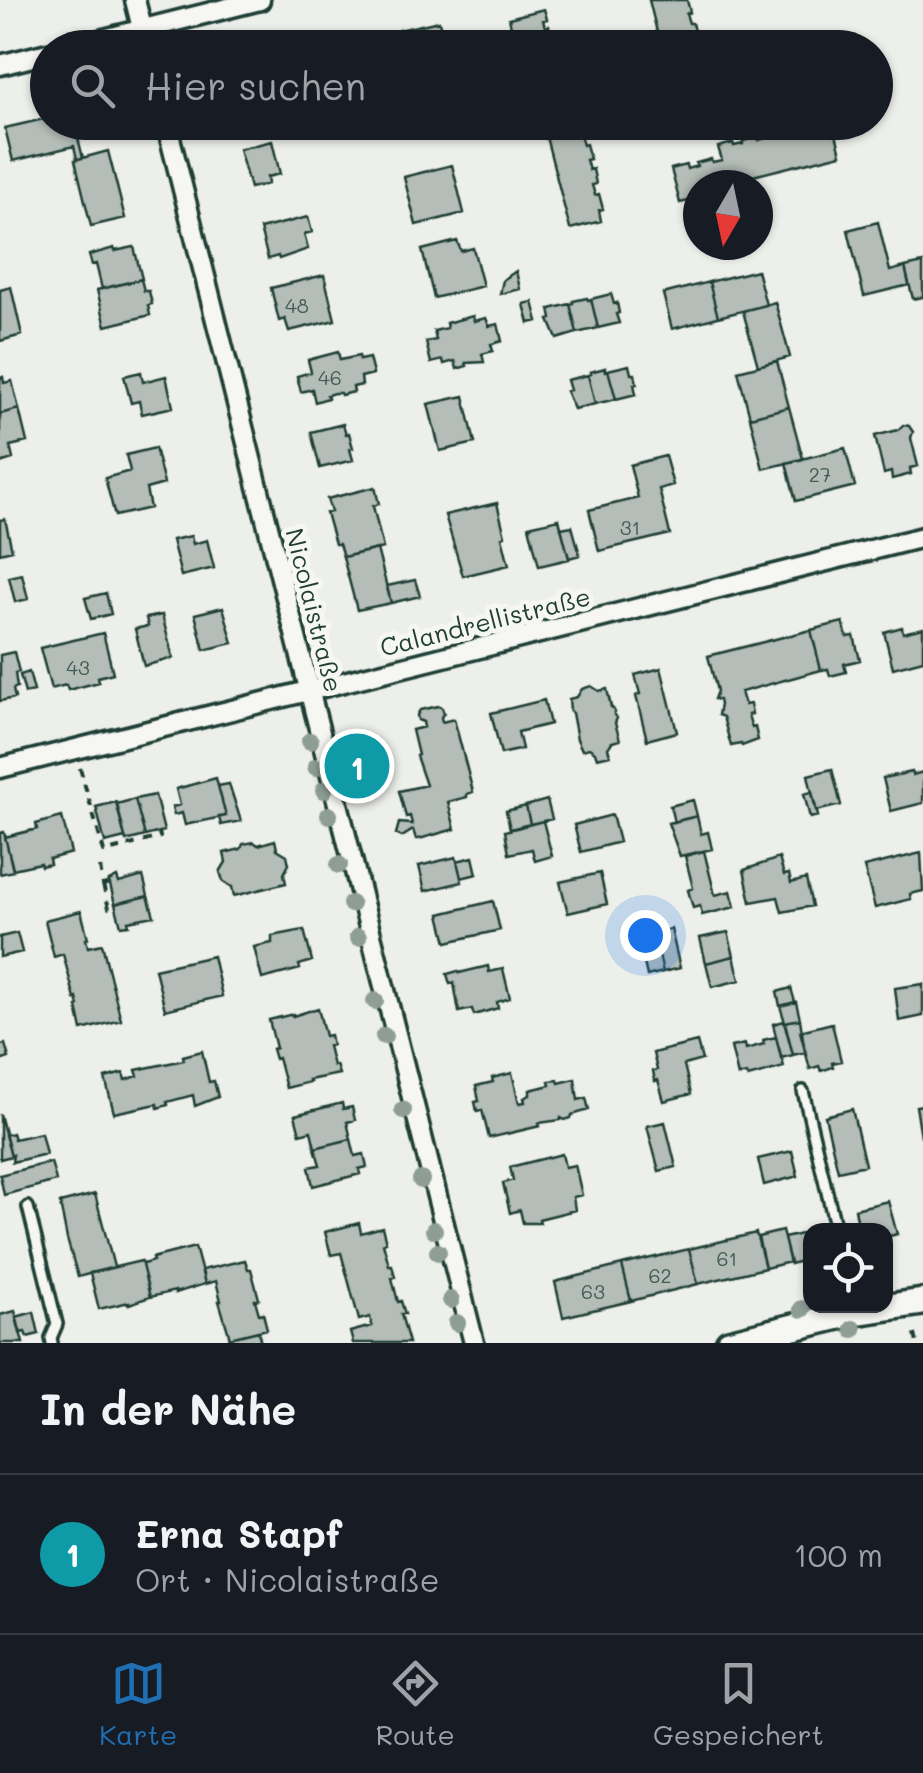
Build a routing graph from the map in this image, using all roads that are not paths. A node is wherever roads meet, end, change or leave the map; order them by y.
1 (135, 0) edge
2 (260, 0) edge
3 (142, 30) edge
4 (168, 30) edge
5 (30, 58) edge
6 (0, 65) edge
7 (171, 140) edge
8 (923, 537) edge
9 (310, 690) junction
10 (0, 768) edge
11 (803, 1091) dead end
12 (28, 1207) dead end
13 (834, 1223) edge
14 (923, 1302) edge
15 (893, 1305) edge
16 (840, 1313) edge
17 (52, 1343) edge
18 (474, 1343) edge
19 (729, 1343) edge

1 - 3 street
2 - 4 street
5 - 6 street
7 - 9 street, Nicolaistraße
8 - 9 street, Calandrellistraße
9 - 10 street, Calandrellistraße
9 - 18 street, Nicolaistraße
11 - 13 lane
12 - 17 lane
14 - 15 street
16 - 19 street

